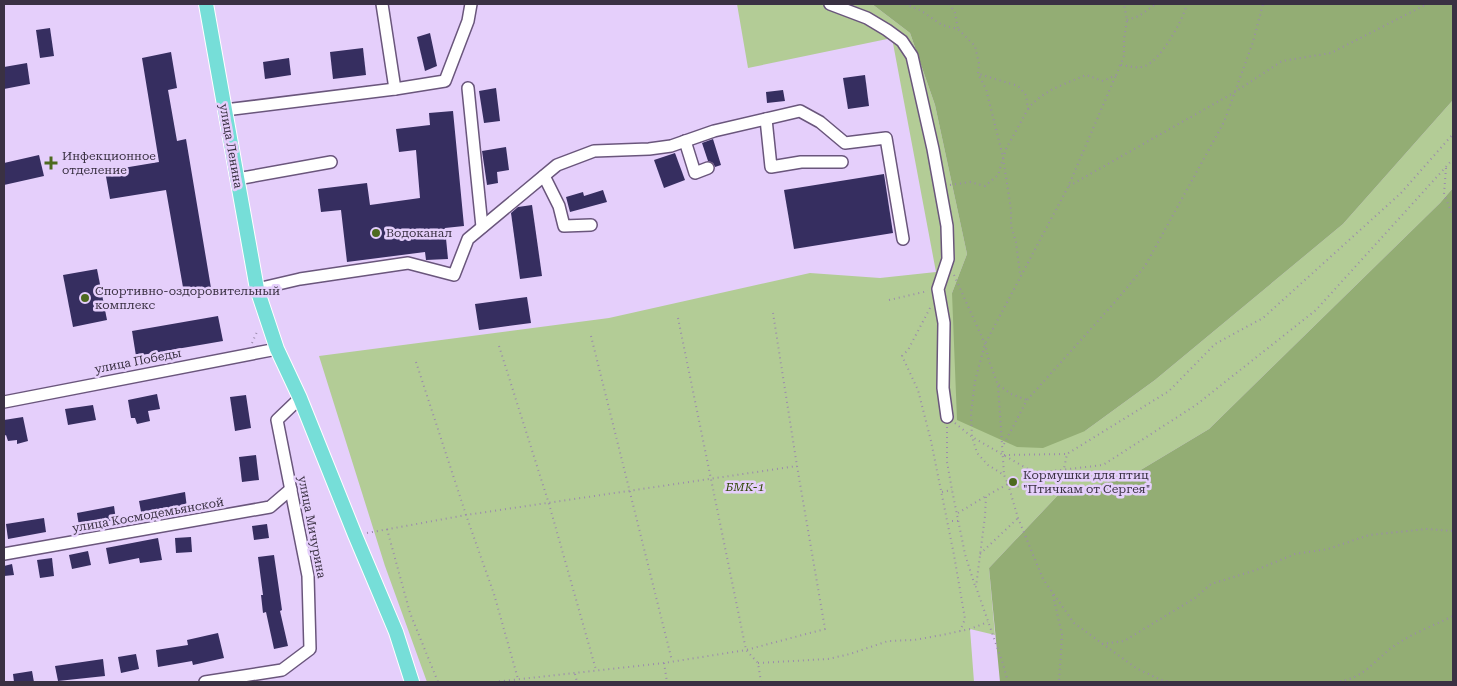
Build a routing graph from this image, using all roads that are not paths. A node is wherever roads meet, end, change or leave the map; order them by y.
1 (206, 4) edge
2 (382, 4) edge
3 (470, 4) edge
4 (830, 4) edge
5 (468, 88) dead end
6 (395, 89) junction
7 (225, 110) junction
8 (766, 119) junction
9 (685, 141) junction
10 (330, 162) dead end
11 (842, 162) dead end
12 (708, 168) dead end
13 (544, 176) junction
14 (237, 179) junction
15 (591, 225) dead end
16 (482, 227) junction
17 (903, 239) dead end
18 (258, 289) junction
19 (277, 349) junction
20 (300, 398) junction
21 (4, 402) edge
22 (947, 417) road end
23 (291, 489) junction
24 (4, 554) edge
25 (205, 682) edge
26 (412, 682) edge

1 - 7 main road, улица Ленина
2 - 6 street
3 - 6 street
4 - 22 street
5 - 16 street
6 - 7 street
7 - 14 main road, улица Ленина
8 - 9 street
8 - 11 street
8 - 17 street
9 - 12 street
9 - 13 street
10 - 14 street
13 - 15 street
13 - 16 street
14 - 18 main road, улица Ленина
16 - 18 street
18 - 19 main road, улица Ленина
19 - 20 main road, улица Ленина
19 - 21 street, улица Победы
20 - 23 street, улица Мичурина
20 - 26 main road, улица Ленина
23 - 24 street, улица Космодемьянской
23 - 25 street, улица Мичурина

